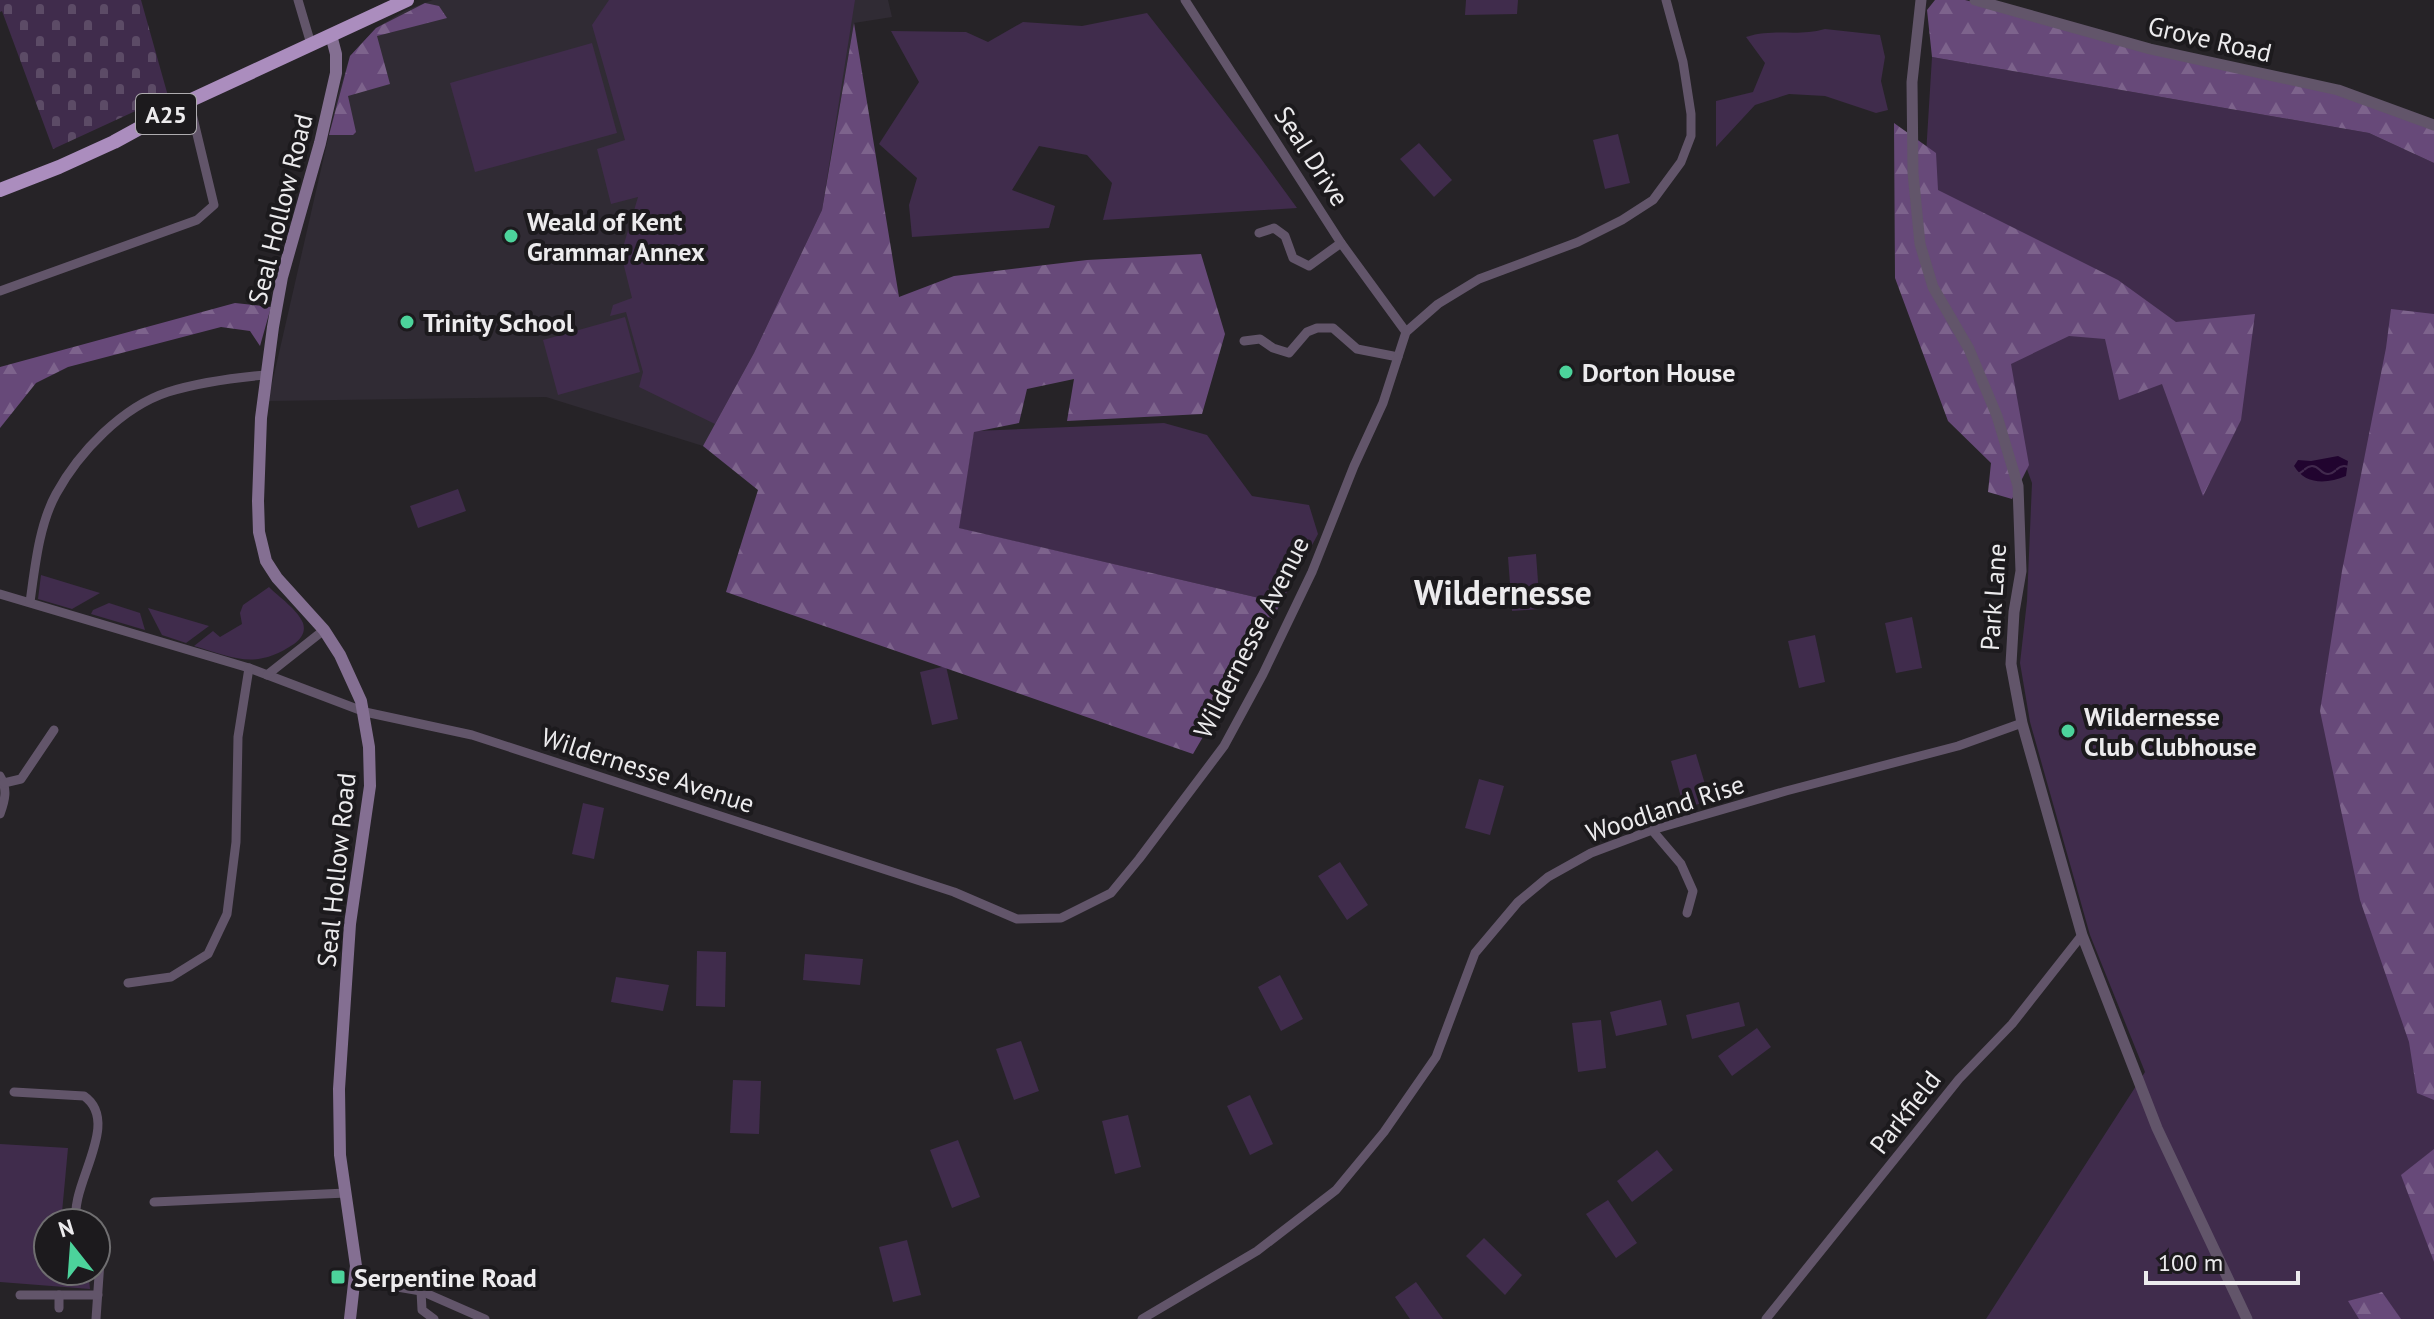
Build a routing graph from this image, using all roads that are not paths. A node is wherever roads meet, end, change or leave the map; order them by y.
1 (298, 0) edge
2 (407, 0) edge
3 (1185, 0) edge
4 (1666, 0) edge
5 (1921, 0) edge
6 (1975, 0) edge
7 (331, 35) junction
8 (311, 44) junction
9 (189, 101) junction
10 (2434, 125) edge
11 (0, 190) edge
12 (1259, 233) dead end
13 (1341, 243) junction
14 (0, 291) edge
15 (1406, 332) junction
16 (1244, 341) dead end
17 (1398, 357) junction
18 (265, 375) junction
19 (0, 594) edge
20 (30, 602) junction
21 (324, 630) junction
22 (249, 668) junction
23 (267, 675) junction
24 (365, 712) junction
25 (2022, 723) junction
26 (54, 730) dead end
27 (2, 780) edge
28 (0, 814) edge
29 (1652, 830) junction
30 (1687, 913) dead end
31 (2082, 935) junction
32 (128, 983) dead end
33 (30, 1078) dead end
34 (14, 1092) dead end
35 (30, 1092) junction
36 (346, 1193) junction
37 (154, 1202) dead end
38 (76, 1207) edge
39 (356, 1280) junction
40 (98, 1287) edge
41 (421, 1291) junction
42 (20, 1295) dead end
43 (59, 1295) junction
44 (98, 1295) junction
45 (59, 1308) dead end
46 (96, 1319) edge
47 (350, 1319) edge
48 (434, 1319) edge
49 (485, 1319) edge
50 (1142, 1319) edge
51 (1766, 1319) edge
52 (2247, 1319) edge

1 - 8 street
2 - 7 highway, A25
3 - 13 street, Seal Drive
4 - 15 street
5 - 25 street, Park Lane
6 - 10 street, Grove Road
7 - 8 highway, A25
7 - 18 main road, Seal Hollow Road
8 - 9 highway, A25
9 - 11 highway, A25
9 - 14 street
12 - 13 street
13 - 15 street, Seal Drive
15 - 17 street, Wildernesse Avenue
16 - 17 street
17 - 24 street, Wildernesse Avenue
18 - 20 street
18 - 21 main road, Seal Hollow Road
19 - 20 street, Wildernesse Avenue
20 - 22 street, Wildernesse Avenue
21 - 23 street
21 - 24 main road, Seal Hollow Road
22 - 23 street, Wildernesse Avenue
22 - 32 street
23 - 24 street, Wildernesse Avenue
24 - 36 main road, Seal Hollow Road
25 - 29 street, Woodland Rise
25 - 31 street, Park Lane
26 - 27 street
27 - 28 street
29 - 30 street
29 - 50 street, Woodland Rise
31 - 51 street, Parkfield
31 - 52 street, Park Lane
33 - 35 street
34 - 35 street
35 - 38 street
36 - 37 street
36 - 39 main road, Seal Hollow Road
39 - 41 street
39 - 47 main road, Seal Hollow Road
40 - 44 street
41 - 48 street
41 - 49 street
42 - 43 street
43 - 44 street
43 - 45 street
44 - 46 street

